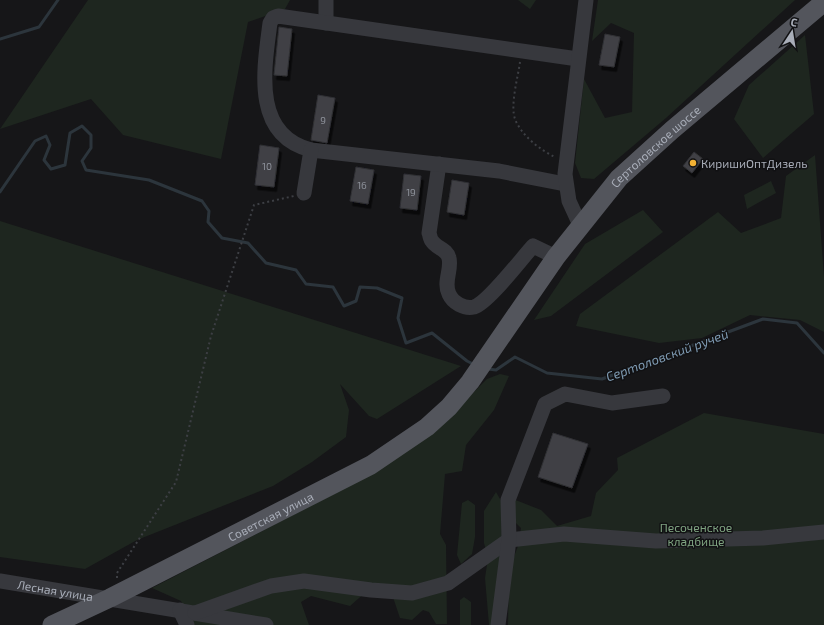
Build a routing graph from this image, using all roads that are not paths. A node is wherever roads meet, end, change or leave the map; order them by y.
1 (326, 0) edge
2 (586, 0) edge
3 (824, 2) edge
4 (326, 23) junction
5 (578, 59) junction
6 (311, 150) junction
7 (439, 164) junction
8 (565, 184) junction
9 (304, 193) road end
10 (580, 225) junction
11 (556, 257) junction
12 (496, 344) joint
13 (663, 396) dead end
14 (824, 532) edge
15 (509, 540) junction
16 (0, 581) edge
17 (110, 598) junction
18 (191, 619) edge
19 (52, 625) edge
20 (266, 625) edge
21 (498, 625) edge

1 - 4 street
2 - 5 street
3 - 10 main road, Сертоловское шоссе
4 - 5 street
4 - 6 street
5 - 8 street
6 - 7 street
6 - 9 street
7 - 8 street
7 - 11 street
8 - 10 street
10 - 11 main road, Сертоловское шоссе
11 - 12 main road, Сертоловское шоссе
12 - 17 main road, Советская улица
13 - 15 street
14 - 15 street
15 - 18 street
15 - 21 street
16 - 17 street, Лесная улица
17 - 18 street, Лесная улица
17 - 19 main road, Советская улица
18 - 20 street

